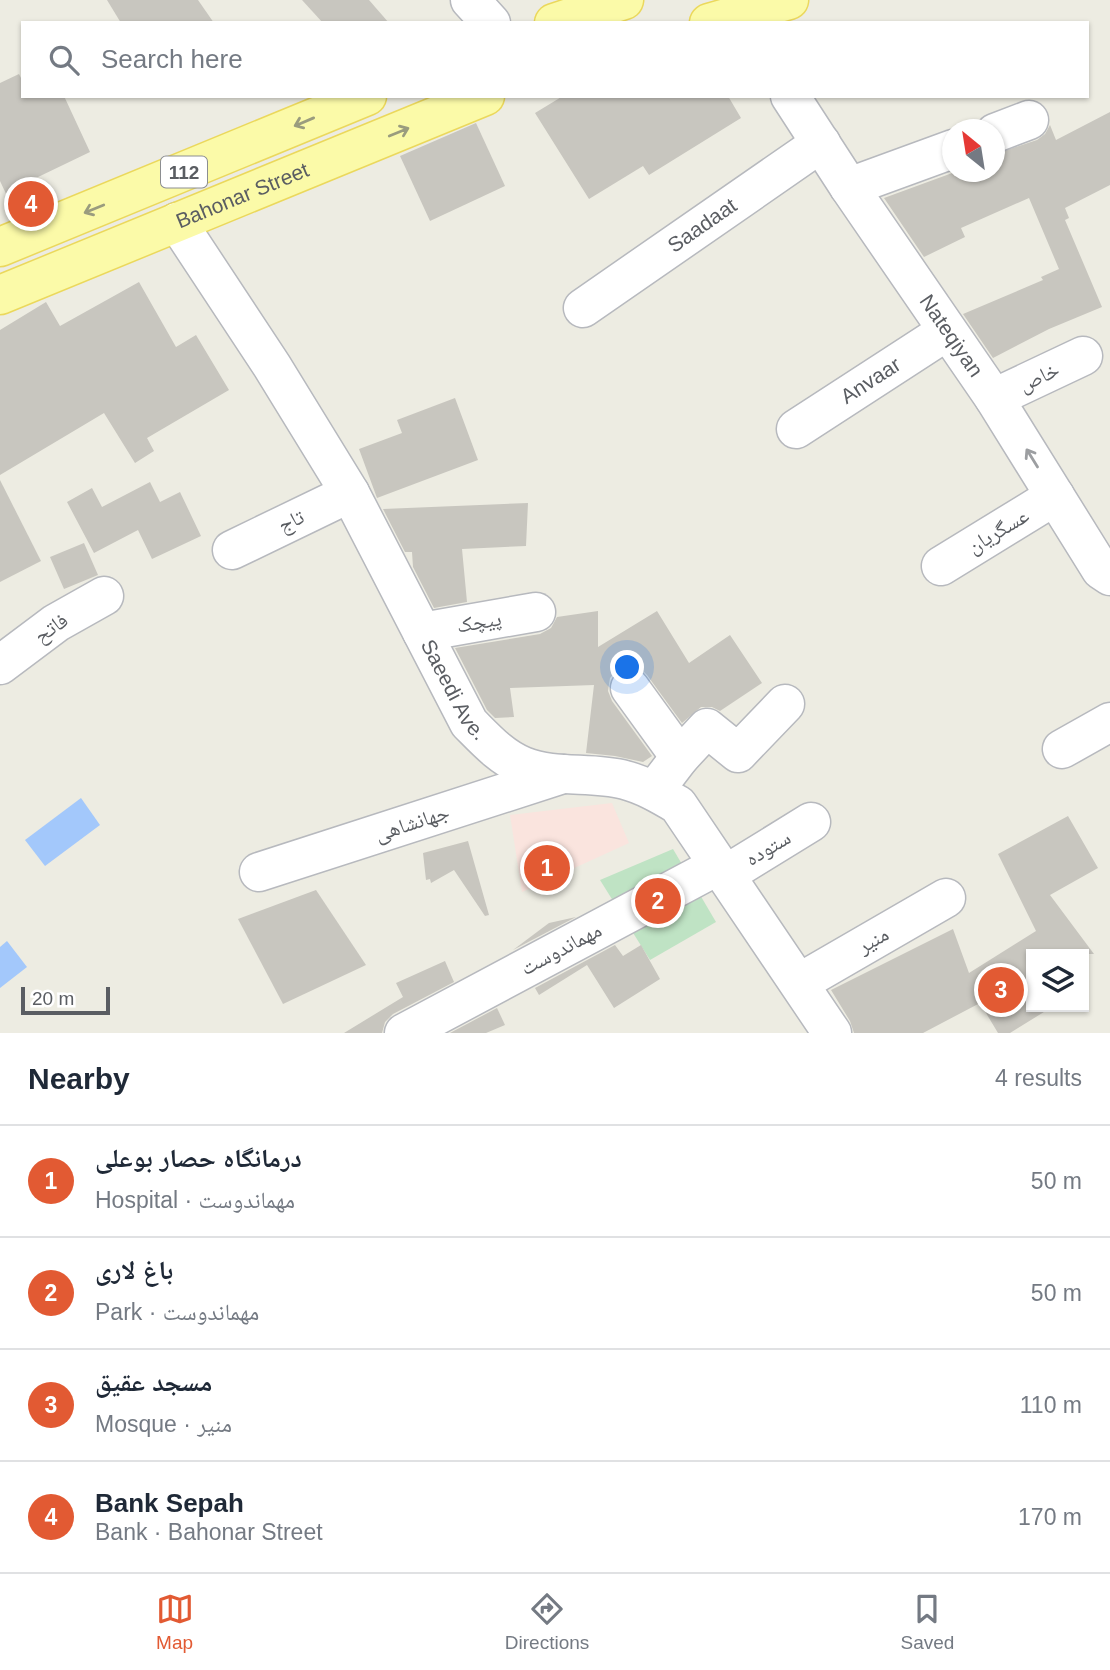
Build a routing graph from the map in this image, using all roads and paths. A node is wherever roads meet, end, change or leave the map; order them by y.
1 (470, 0) edge
2 (624, 0) edge
3 (789, 0) edge
4 (727, 20) edge
5 (489, 21) edge
6 (560, 21) edge
7 (362, 98) edge
8 (480, 98) edge
9 (790, 98) edge
10 (821, 143) junction
11 (942, 153) edge
12 (849, 187) junction
13 (177, 222) junction
14 (0, 247) edge
15 (0, 296) edge
16 (583, 308) dead end
17 (947, 331) junction
18 (1083, 356) dead end
19 (994, 398) junction
20 (796, 429) dead end
21 (350, 493) junction
22 (1055, 496) junction
23 (232, 550) dead end
24 (941, 566) dead end
25 (1110, 576) edge
26 (104, 596) dead end
27 (536, 612) dead end
28 (422, 632) junction
29 (0, 665) edge
30 (630, 688) dead end
31 (785, 704) dead end
32 (1110, 722) edge
33 (1062, 750) dead end
34 (680, 757) junction
35 (565, 774) junction
36 (654, 791) junction
37 (811, 822) dead end
38 (722, 870) junction
39 (259, 872) dead end
40 (946, 898) dead end
41 (799, 983) junction
42 (404, 1033) edge
43 (832, 1033) edge

1 - 5 street
2 - 6 main road
3 - 4 main road
7 -> 14 main road, Bahonar Street / 112
13 -> 8 main road, Bahonar Street / 112
9 - 10 street, Nateqiyan
10 - 12 street, Nateqiyan
10 - 16 street, Saadaat
11 - 12 street
12 - 17 street, Nateqiyan
13 - 15 main road, Bahonar Street / 112
13 - 21 street, Saeedi Ave.
17 - 19 street, Nateqiyan
17 - 20 street, Anvaar
18 - 19 street, خاص
22 -> 19 street, Nateqiyan
21 - 23 street, تاج
21 - 28 street, Saeedi Ave.
22 - 24 street, عسگریان
22 - 25 street, Nateqiyan
26 - 29 street, فاتح
27 - 28 street, پیچک
28 - 35 street, Saeedi Ave.
30 - 34 street
31 - 34 street
32 - 33 street
34 - 36 street
35 - 36 street, Saeedi Ave.
35 - 39 street, جهانشاهی
36 - 38 street, Saeedi Ave.
37 - 38 street, ستوده
38 - 41 street, Saeedi Ave.
38 - 42 street, مهماندوست
40 - 41 street, منیر
41 - 43 street, Saeedi Ave.

